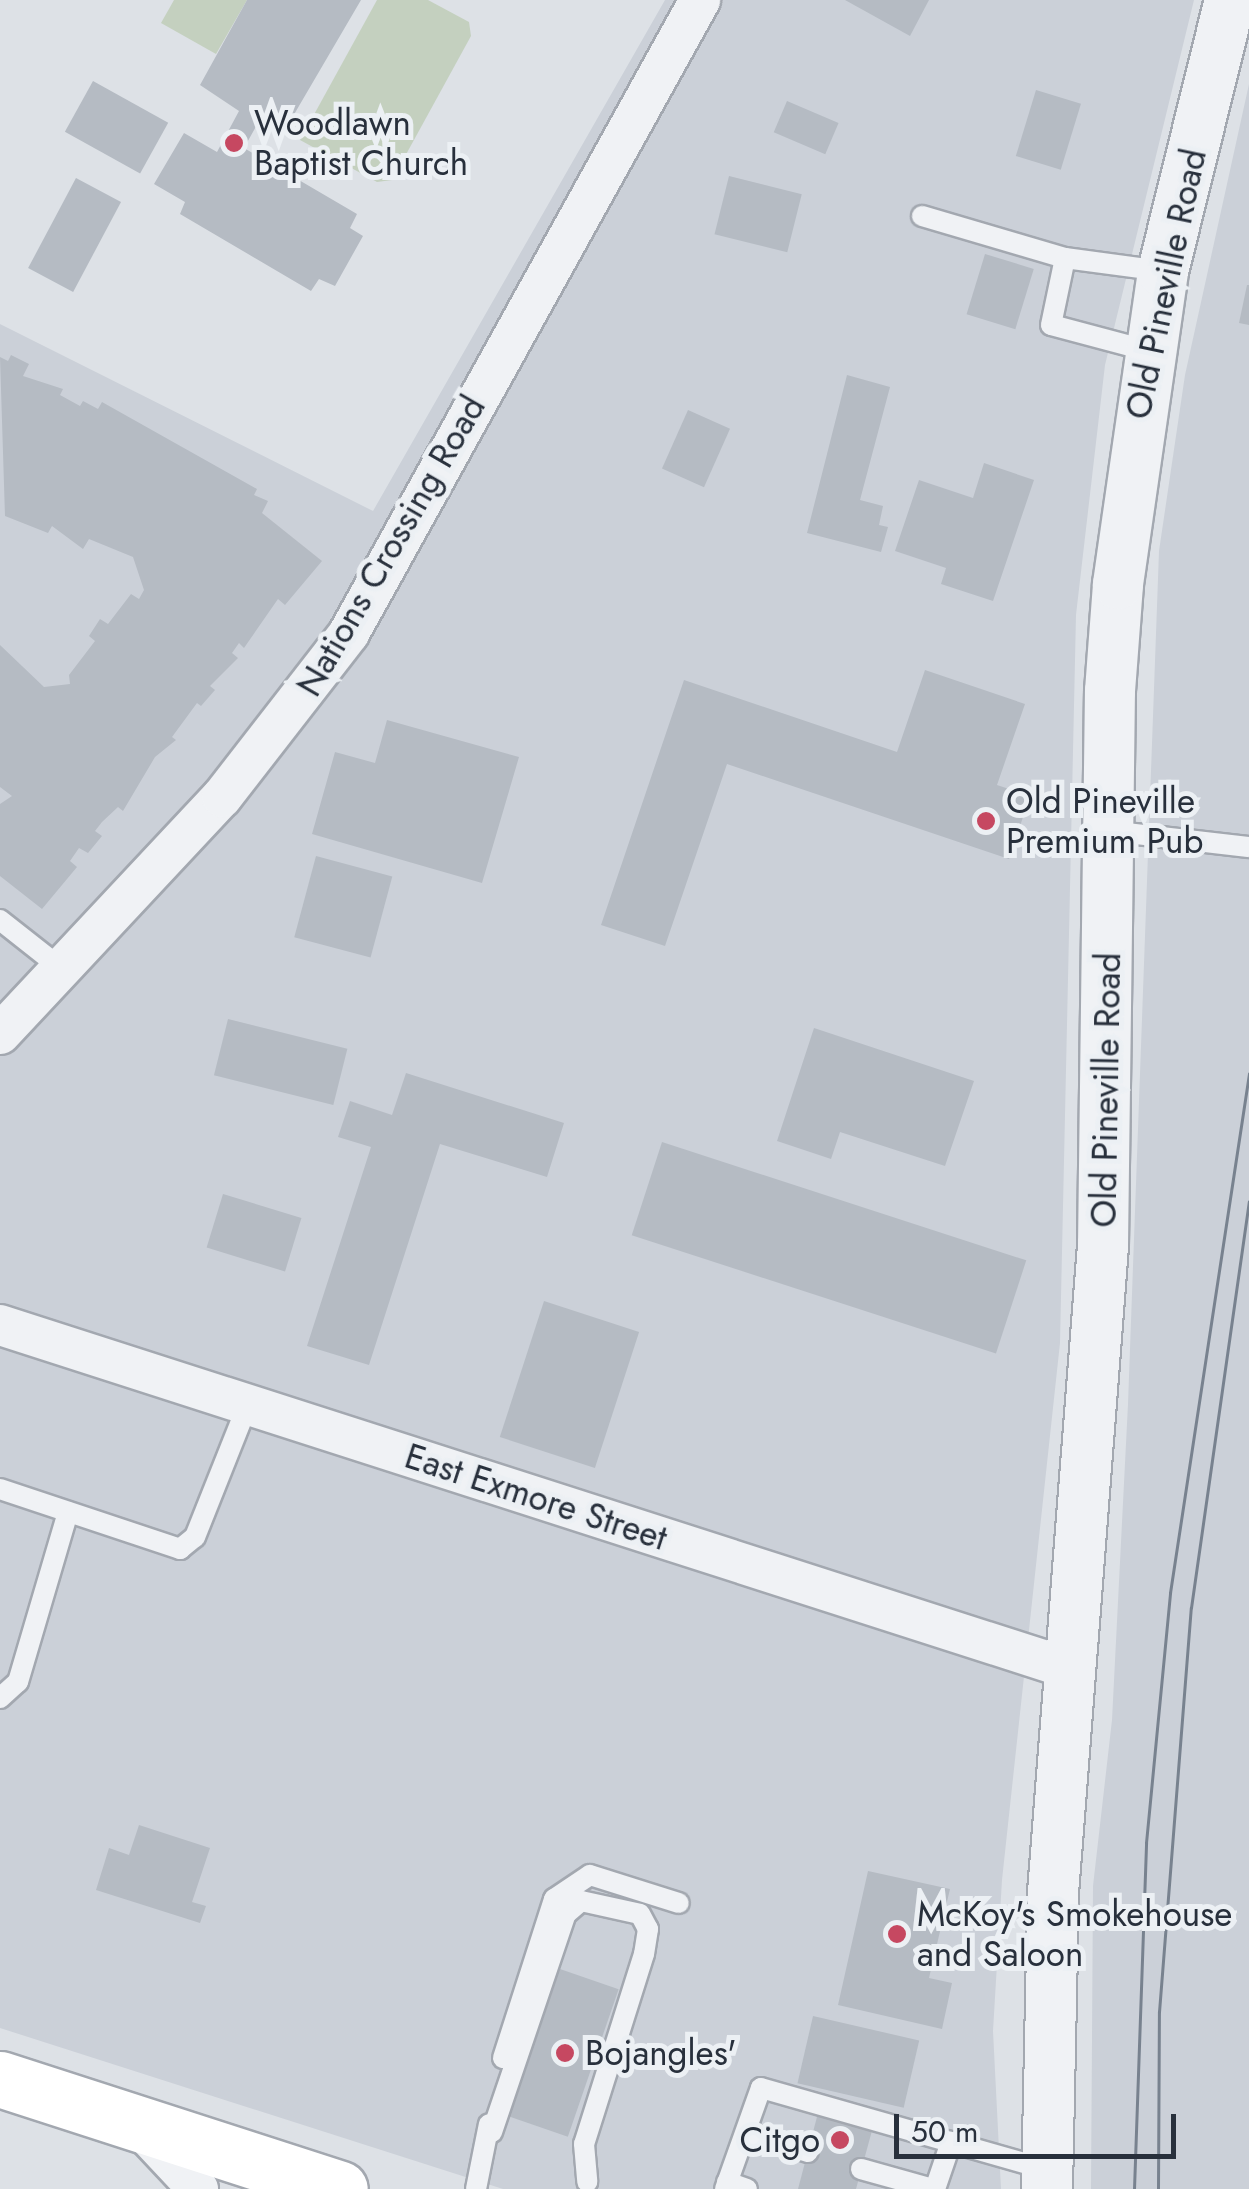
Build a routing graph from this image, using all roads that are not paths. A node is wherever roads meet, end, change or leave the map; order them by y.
1 (700, 0) edge
2 (1230, 0) edge
3 (922, 216) dead end
4 (1065, 258) junction
5 (1162, 271) junction
6 (1148, 351) junction
7 (1110, 831) junction
8 (1249, 847) edge
9 (0, 920) edge
10 (62, 968) junction
11 (0, 1034) edge
12 (0, 1325) edge
13 (248, 1404) junction
14 (0, 1490) edge
15 (68, 1512) junction
16 (1072, 1669) junction
17 (0, 1698) edge
18 (648, 1929) junction
19 (0, 2079) edge
20 (138, 2124) junction
21 (492, 2132) junction
22 (746, 2132) junction
23 (951, 2142) junction
24 (808, 2152) dead end
25 (861, 2169) dead end
26 (1047, 2179) edge
27 (587, 2182) dead end
28 (733, 2187) edge
29 (198, 2189) edge
30 (340, 2189) edge
31 (476, 2189) edge
32 (934, 2189) edge

1 - 10 street, Nations Crossing Road
2 - 5 street, Old Pineville Road
3 - 4 lane
4 - 5 lane
4 - 6 lane
5 - 6 street, Old Pineville Road
6 - 7 street, Old Pineville Road
7 - 8 lane
7 - 16 street, Old Pineville Road
9 - 10 lane
10 - 11 street, Nations Crossing Road
12 - 13 street, East Exmore Street
13 - 15 lane
13 - 16 street, East Exmore Street
14 - 15 lane
15 - 17 lane
16 - 26 street, Old Pineville Road
18 - 21 lane
18 - 21 lane
18 - 27 lane
19 - 20 main road
20 - 29 street
20 - 30 main road
21 - 31 lane
22 - 23 lane
22 - 24 lane
22 - 28 lane
23 - 26 lane
23 - 32 lane
25 - 32 lane

